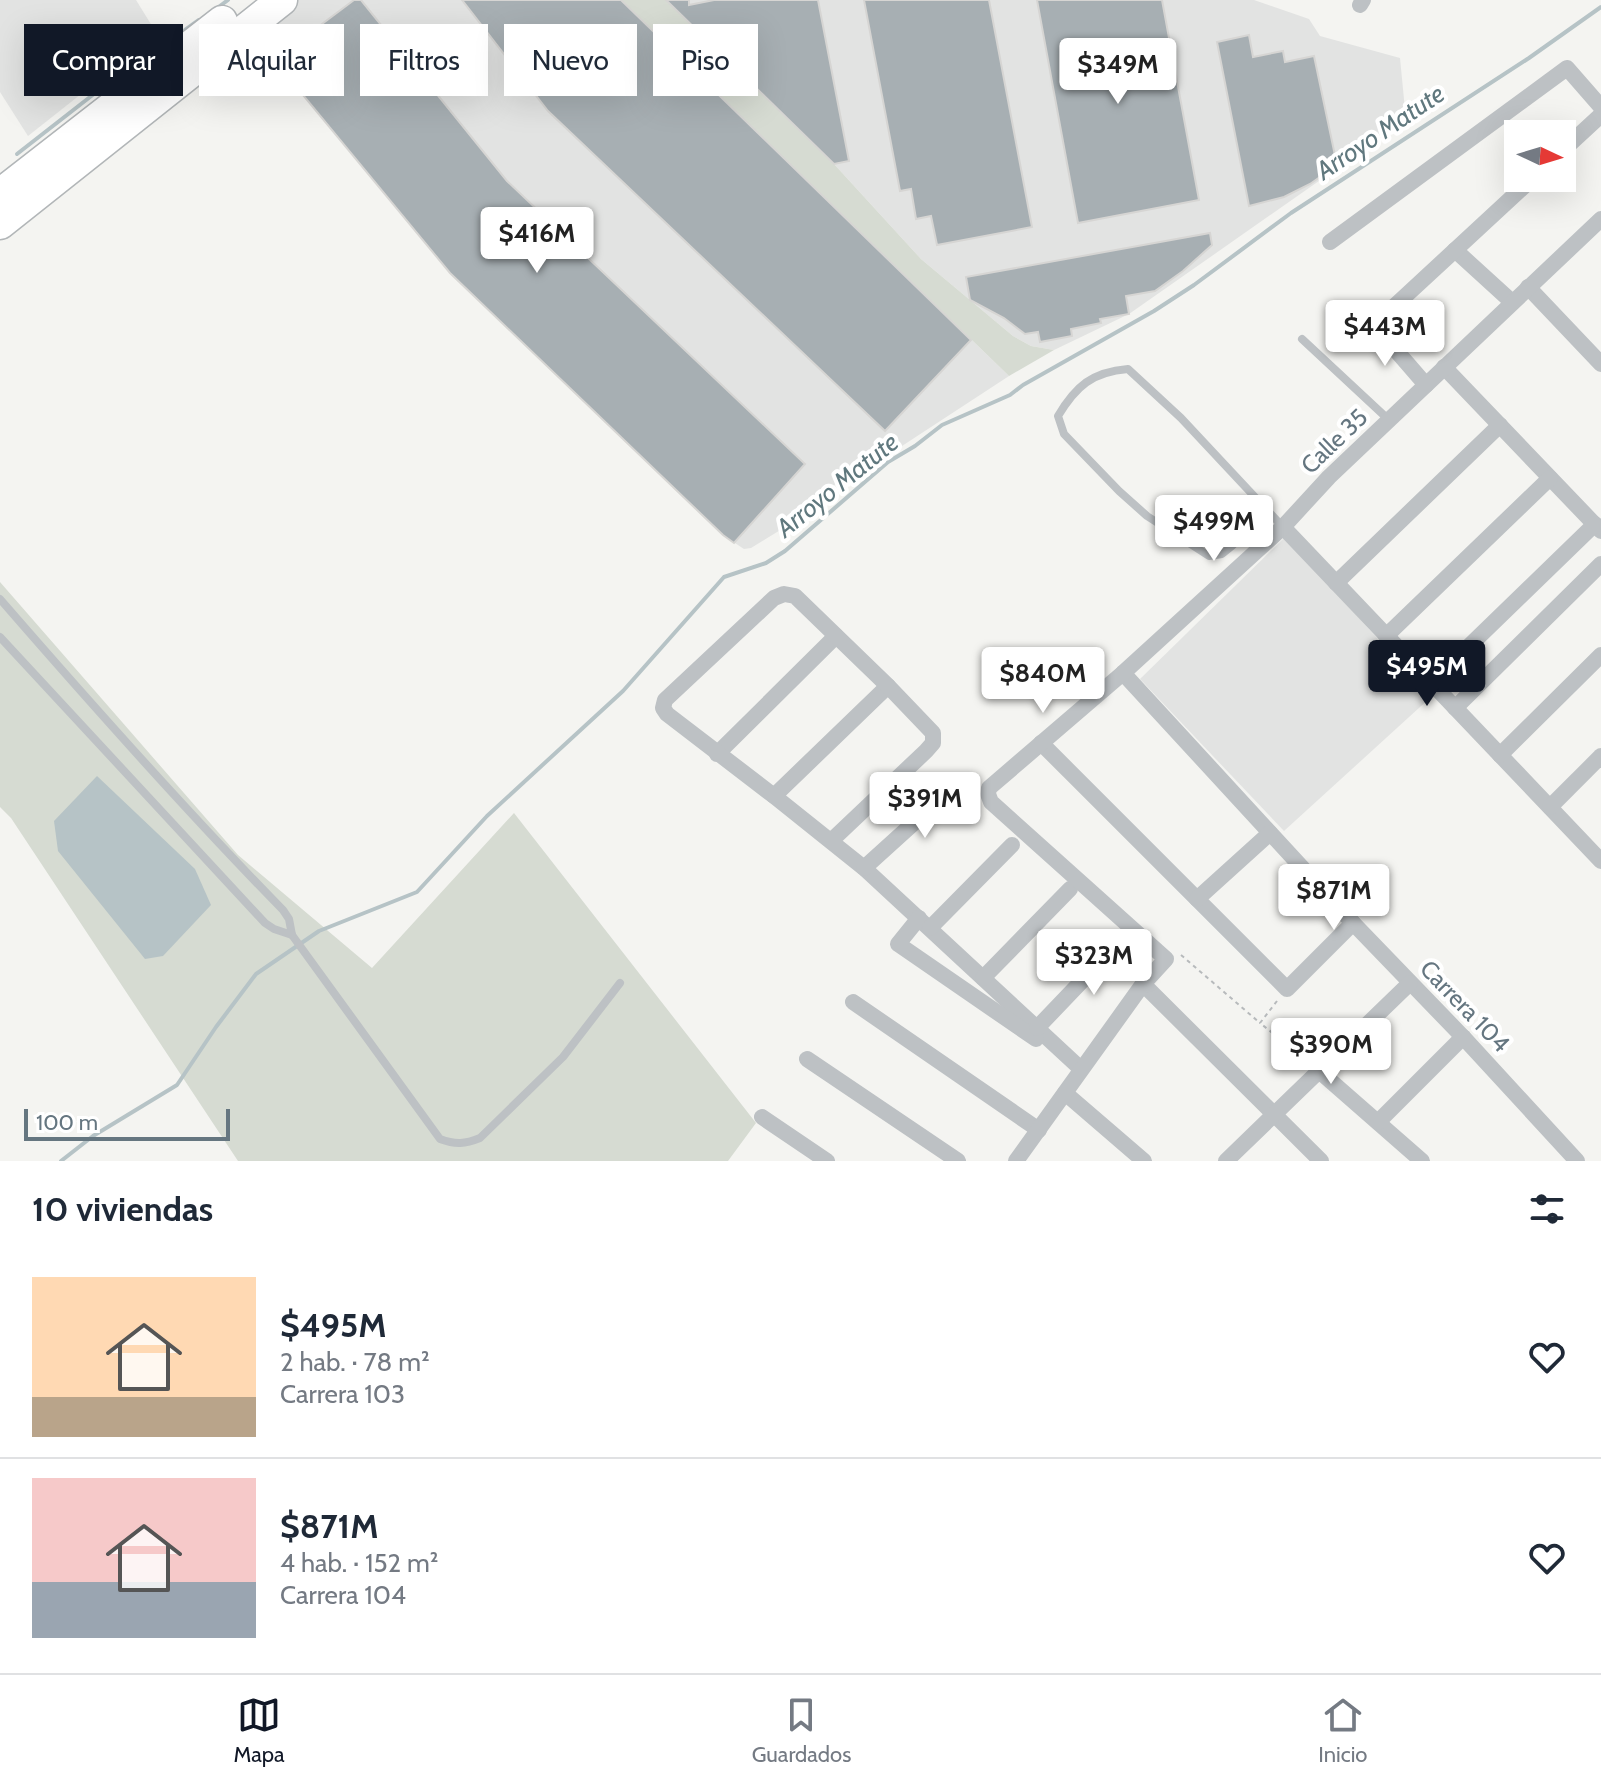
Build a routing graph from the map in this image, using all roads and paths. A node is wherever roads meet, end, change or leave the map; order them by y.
1 (249, 0) edge
2 (282, 0) edge
3 (1601, 107) edge
4 (1601, 115) edge
5 (1576, 138) edge
6 (11, 189) edge
7 (1518, 192) edge
8 (1601, 219) edge
9 (0, 224) edge
10 (1330, 242) dead end
11 (1455, 250) junction
12 (1528, 287) junction
13 (1512, 302) junction
14 (1302, 339) dead end
15 (1601, 364) edge
16 (1444, 367) junction
17 (1426, 385) junction
18 (1389, 420) junction
19 (1500, 425) junction
20 (1550, 478) junction
21 (1268, 511) junction
22 (1283, 527) junction
23 (1598, 528) edge
24 (1601, 564) edge
25 (1336, 583) junction
26 (0, 599) edge
27 (836, 636) junction
28 (1386, 636) junction
29 (0, 637) edge
30 (1601, 655) edge
31 (1123, 673) junction
32 (1431, 683) junction
33 (888, 686) junction
34 (1455, 708) junction
35 (1041, 743) junction
36 (717, 754) junction
37 (1500, 755) junction
38 (1601, 756) edge
39 (959, 782) dead end
40 (774, 796) junction
41 (1550, 807) junction
42 (1270, 833) junction
43 (831, 841) junction
44 (1012, 845) dead end
45 (1598, 853) edge
46 (864, 868) junction
47 (1070, 889) dead end
48 (1197, 899) junction
49 (924, 923) junction
50 (1353, 923) junction
51 (294, 938) junction
52 (1122, 939) dead end
53 (1166, 959) junction
54 (983, 978) junction
55 (620, 983) dead end
56 (1410, 983) junction
57 (1143, 984) junction
58 (1287, 989) junction
59 (853, 1002) dead end
60 (1260, 1023) junction
61 (1037, 1028) junction
62 (1463, 1037) junction
63 (807, 1059) dead end
64 (1081, 1069) junction
65 (1318, 1070) junction
66 (1065, 1093) junction
67 (1274, 1116) junction
68 (762, 1117) dead end
69 (1378, 1122) junction
70 (1039, 1130) junction
71 (827, 1161) edge
72 (958, 1161) edge
73 (1016, 1161) edge
74 (1144, 1161) edge
75 (1226, 1161) edge
76 (1321, 1161) edge
77 (1422, 1161) edge
78 (1577, 1161) edge

1 - 6 highway
2 - 6 highway
3 - 10 street
4 - 5 street
6 - 9 highway
7 - 11 street
8 - 12 street, Calle 35
11 - 13 street
11 - 17 street
12 - 13 street, Calle 35
12 - 15 street
13 - 16 street, Calle 35
14 - 18 lane
16 - 17 street, Calle 35
16 - 19 street
17 - 18 street, Calle 35
18 - 22 street, Calle 35
19 - 20 street
19 - 25 street
20 - 23 street
20 - 28 street
21 - 21 lane
21 - 22 lane
22 - 25 street
22 - 31 street, Calle 35
23 - 32 street
24 - 34 street
25 - 28 street
26 - 51 lane
27 - 33 street
27 - 36 street
27 - 36 street
28 - 32 street
29 - 51 lane
30 - 37 street
31 - 35 street, Calle 35
31 - 42 street, Carrera 104
32 - 34 street
33 - 40 street
33 - 43 street
34 - 37 street
35 - 48 street
35 - 53 street, Calle 35
36 - 40 street
37 - 41 street
38 - 41 street
39 - 46 street
40 - 43 street
41 - 45 street
42 - 48 street
42 - 50 street, Carrera 104
43 - 46 street
44 - 49 street
46 - 49 street
47 - 54 street
48 - 58 street
49 - 54 street
49 - 64 street
50 - 56 street, Carrera 104
50 - 58 street
51 - 55 lane
52 - 61 street
53 - 57 street
53 - 60 path
54 - 61 street
56 - 62 street, Carrera 104
56 - 65 street
57 - 64 street
57 - 67 street
58 - 60 path
59 - 70 street
60 - 65 path
61 - 64 street
62 - 69 street
62 - 78 street, Carrera 104
63 - 72 street
64 - 66 street
65 - 67 street
65 - 69 street
66 - 70 street
66 - 74 street
67 - 75 street
67 - 76 street
68 - 71 street
69 - 77 street
70 - 73 street

